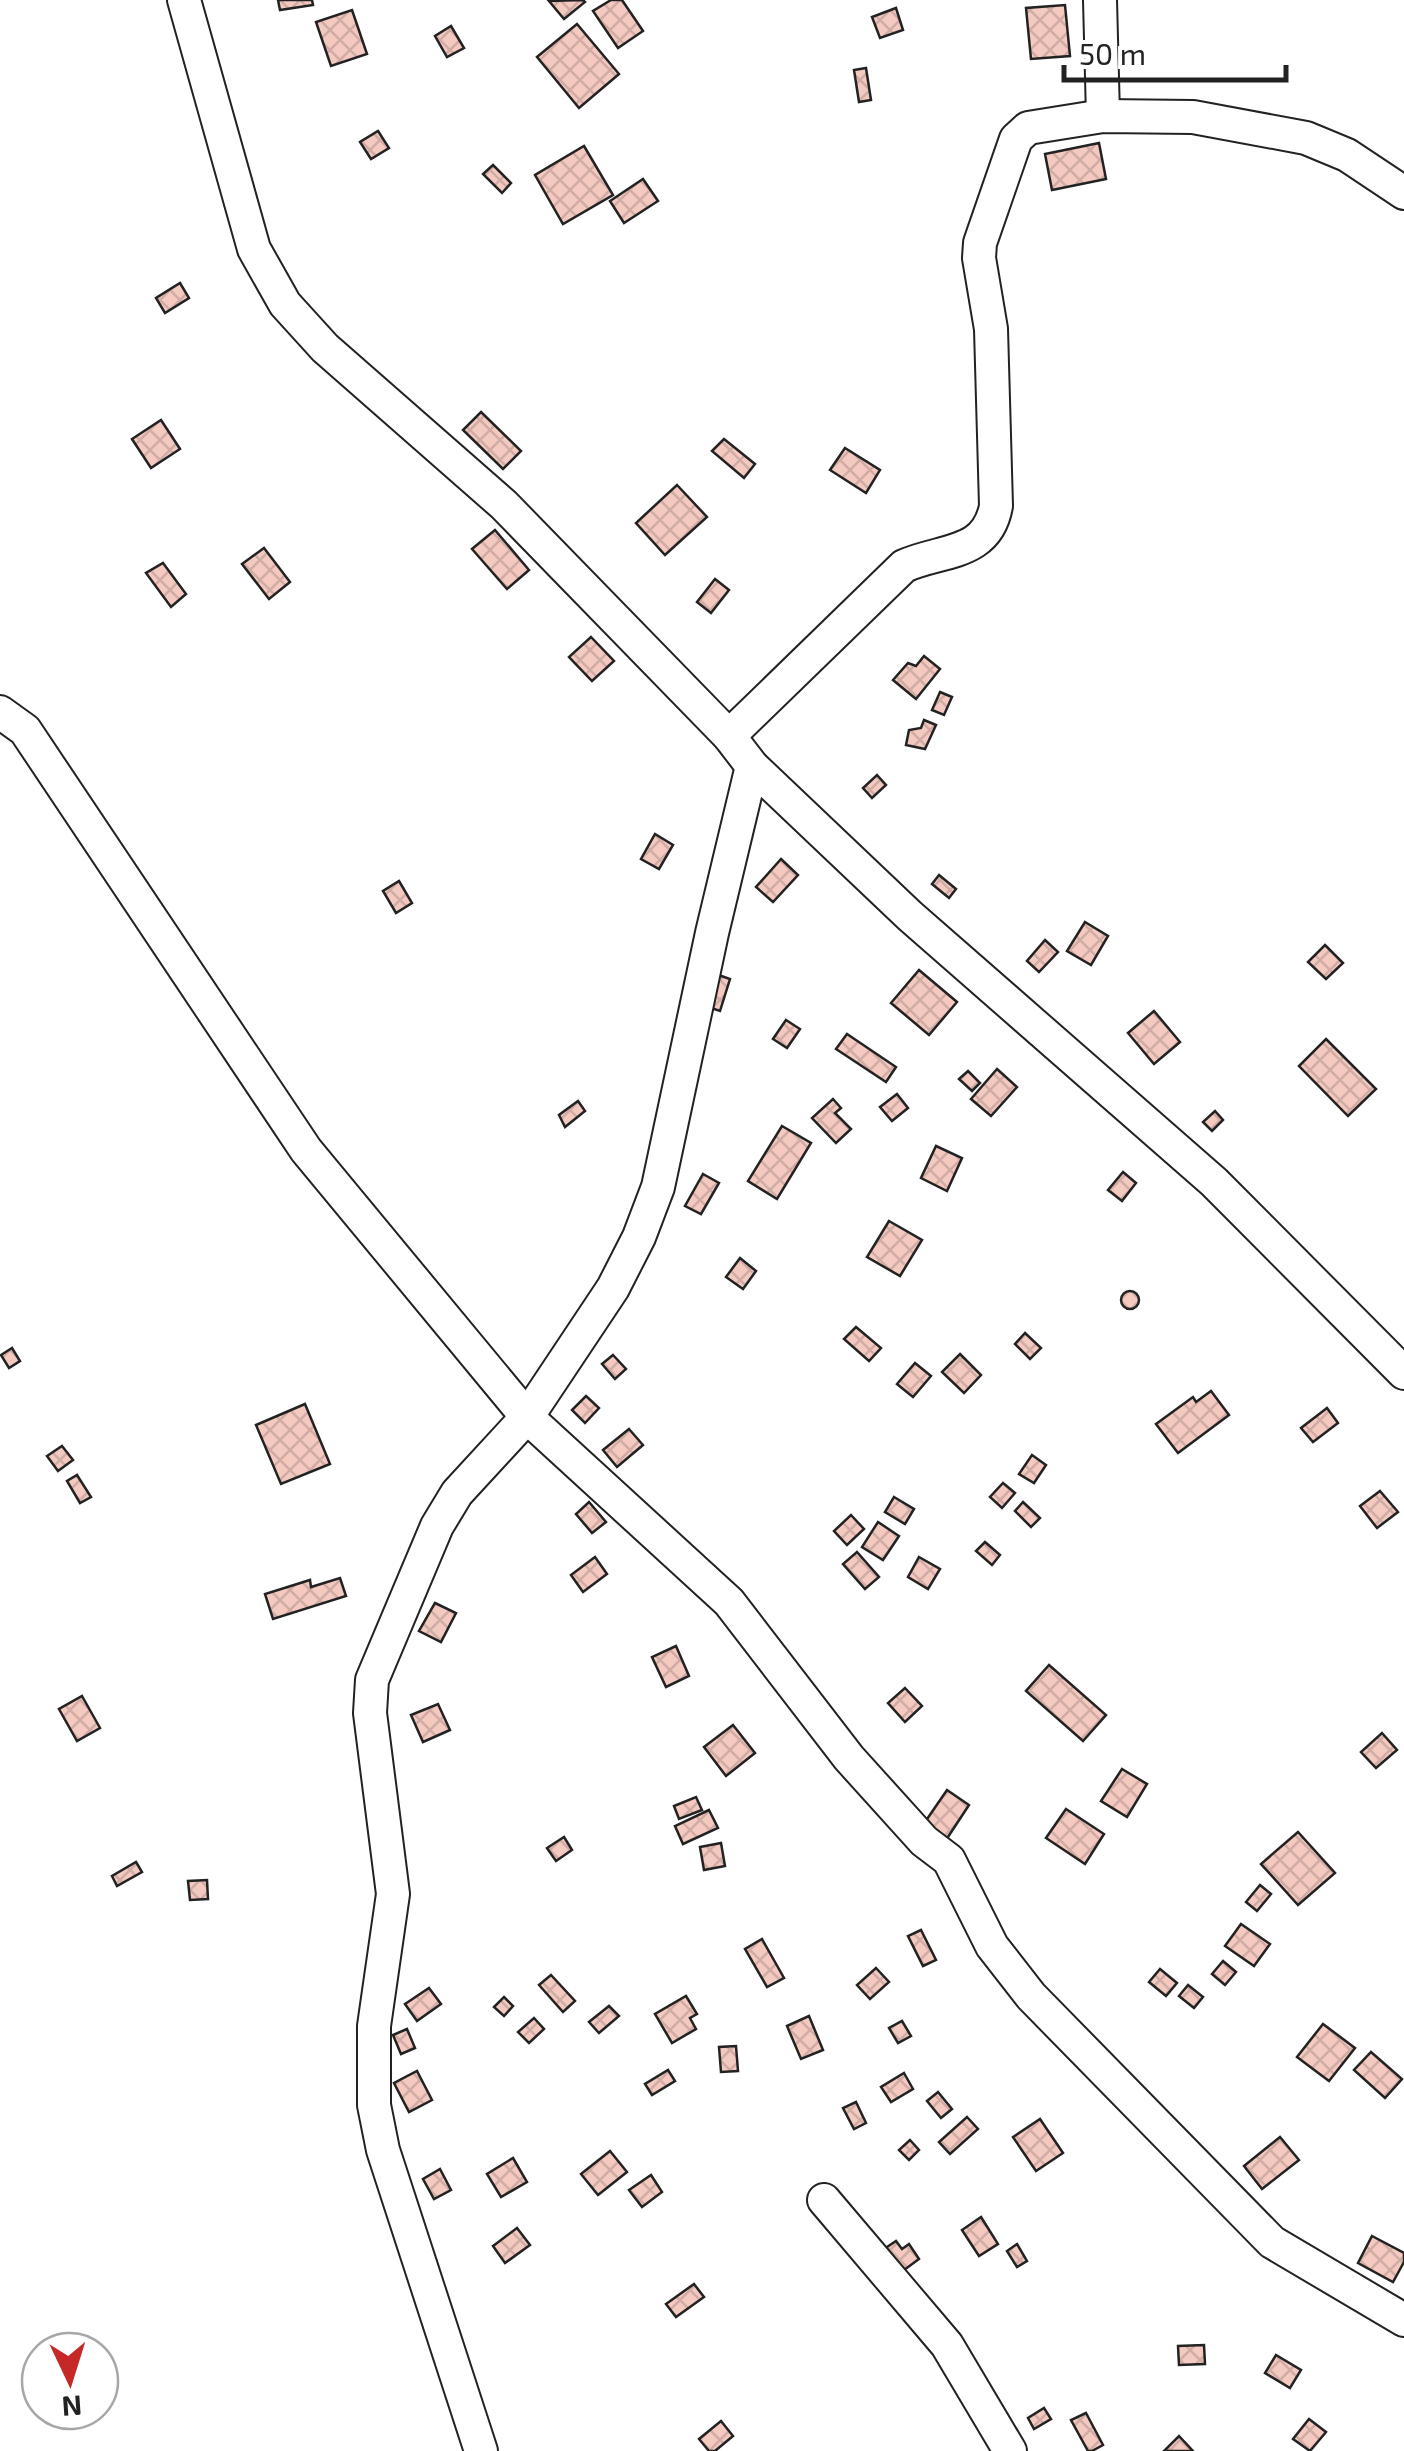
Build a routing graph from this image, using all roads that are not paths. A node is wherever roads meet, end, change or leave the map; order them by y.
1 (184, 0) edge
2 (1100, 0) edge
3 (1103, 116) junction
4 (1404, 193) edge
5 (0, 712) edge
6 (729, 736) junction
7 (752, 766) junction
8 (1404, 1374) edge
9 (527, 1417) junction
10 (824, 2200) dead end
11 (1404, 2320) edge
12 (481, 2451) edge
13 (1010, 2451) edge

1 - 6 street
2 - 3 street
3 - 4 street
3 - 6 street
5 - 9 street
6 - 7 street
7 - 8 street
7 - 9 street
9 - 11 street
9 - 12 street
10 - 13 street

